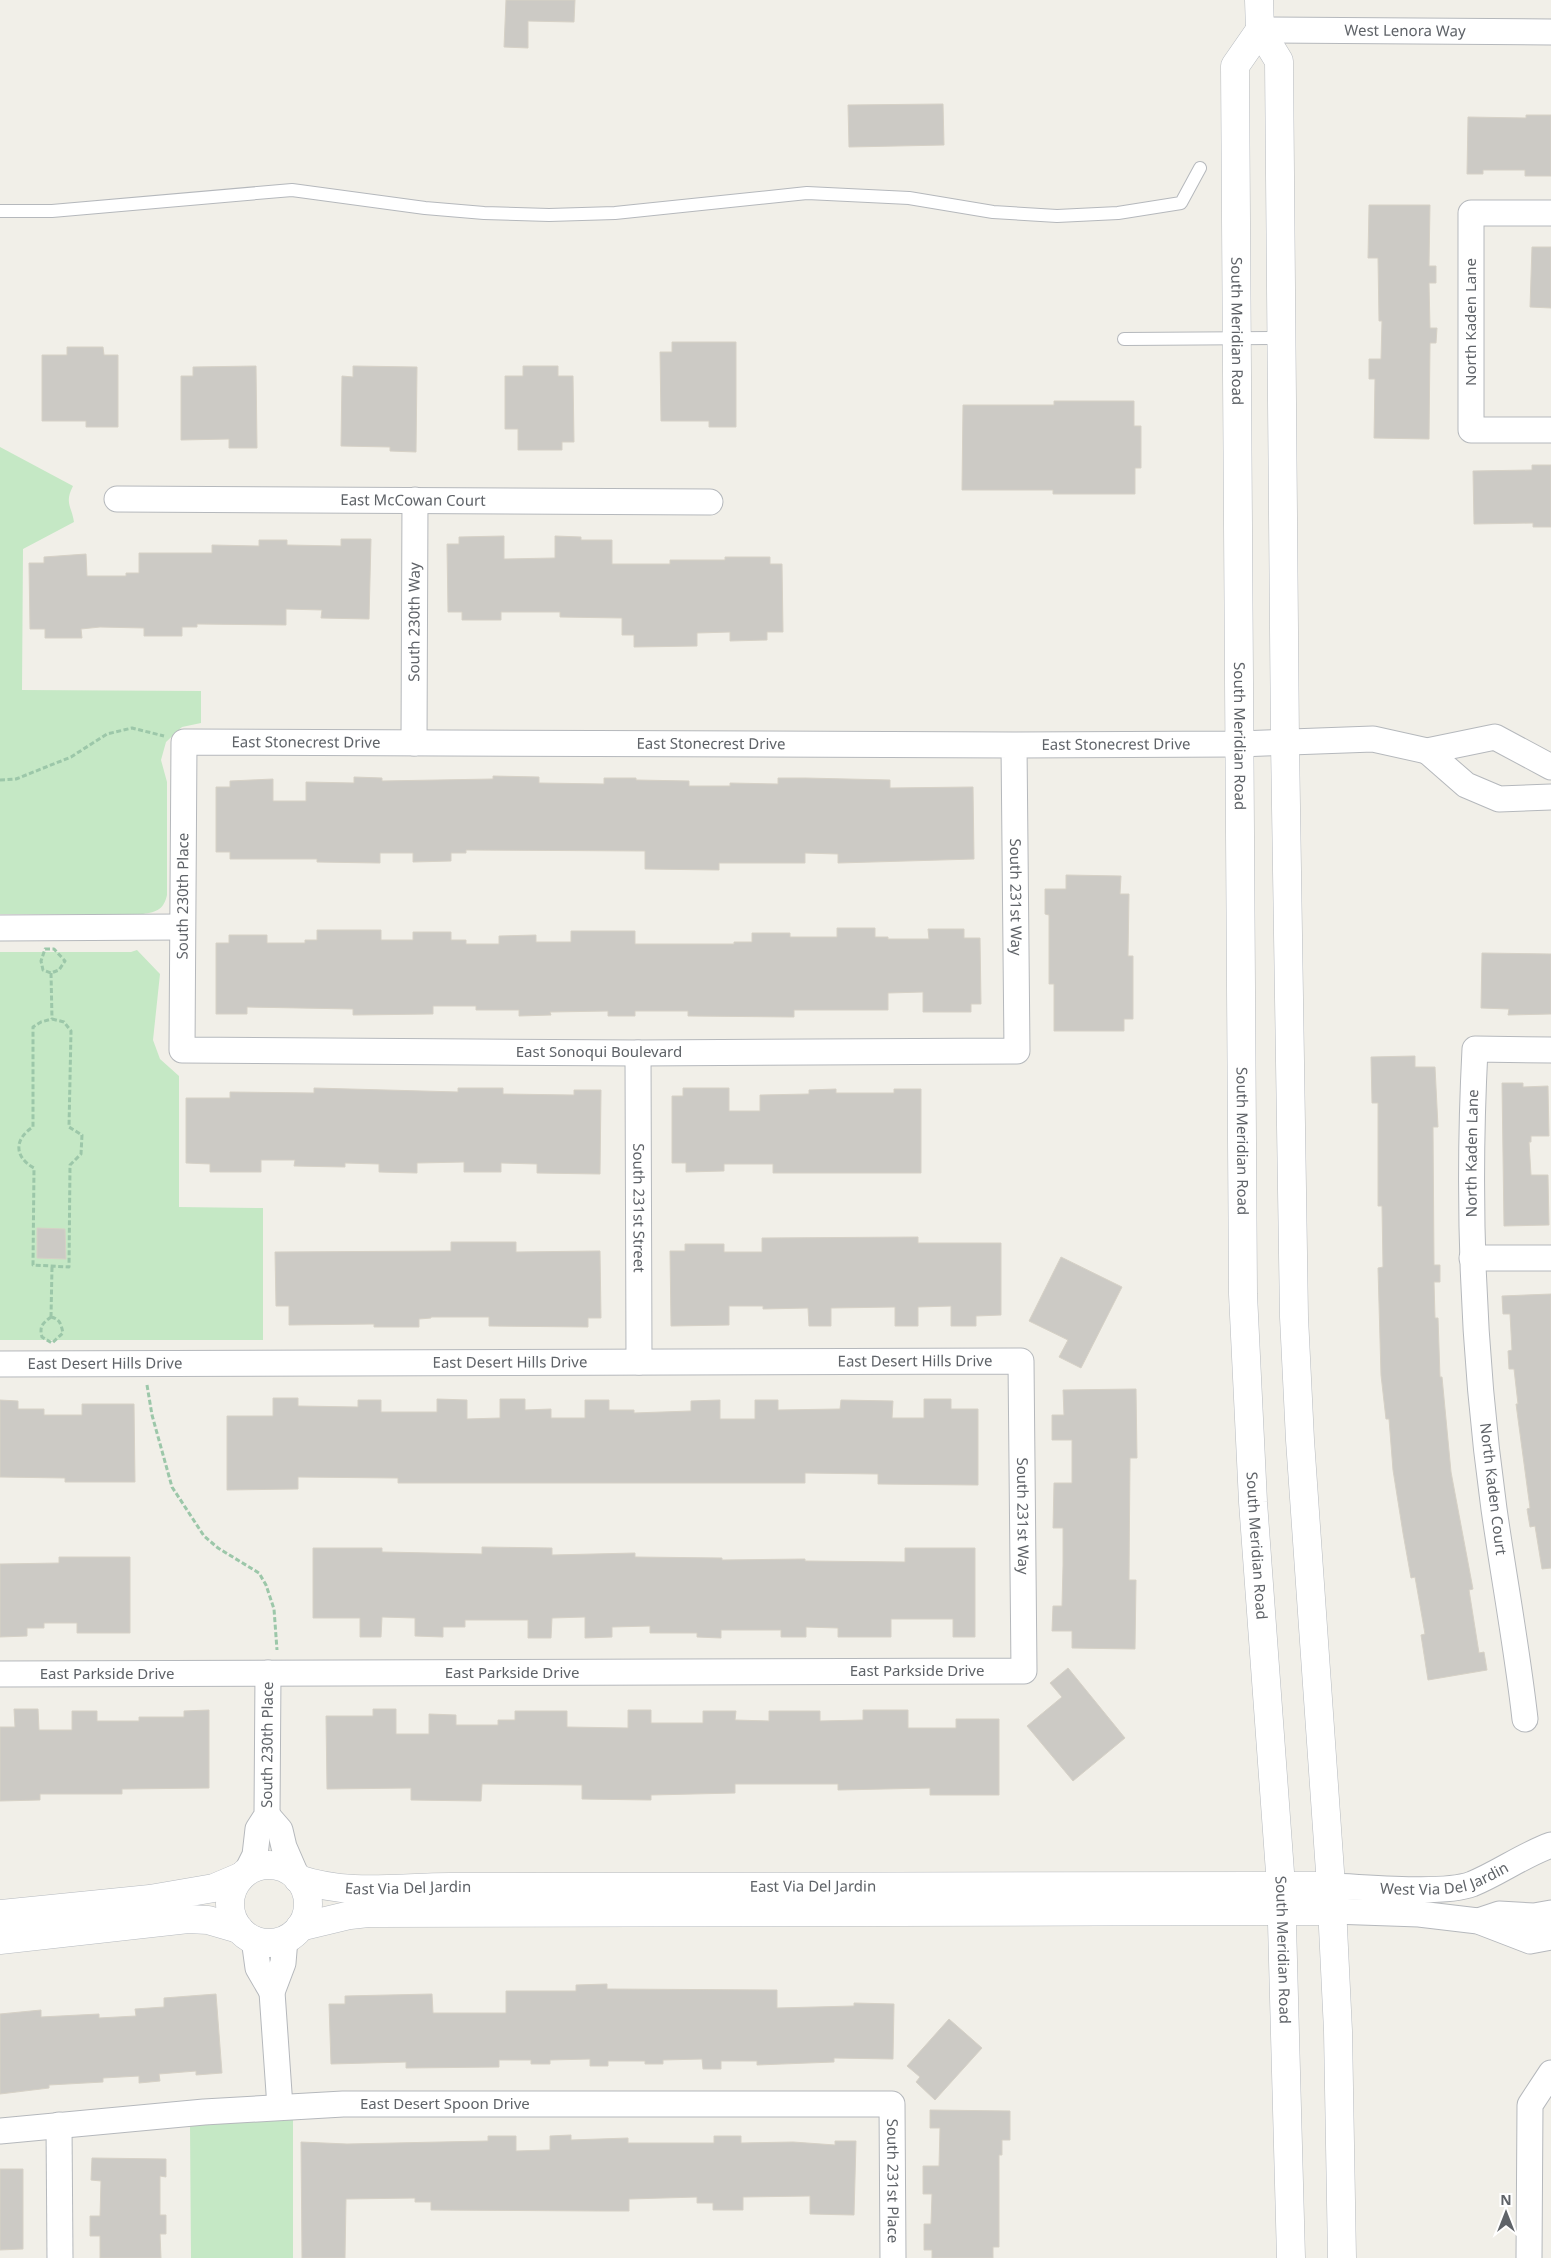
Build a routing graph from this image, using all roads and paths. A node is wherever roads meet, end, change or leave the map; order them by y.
1 (1258, 0) edge
2 (1260, 30) junction
3 (1551, 32) edge
4 (1200, 168) dead end
5 (0, 212) edge
6 (1551, 213) edge
7 (1237, 338) junction
8 (1282, 338) junction
9 (1124, 339) dead end
10 (1551, 430) edge
11 (117, 499) dead end
12 (416, 500) junction
13 (710, 502) dead end
14 (184, 742) junction
15 (414, 743) junction
16 (1285, 743) junction
17 (1239, 744) junction
18 (1014, 745) junction
19 (1427, 751) junction
20 (1545, 764) edge
21 (0, 780) edge
22 (1540, 797) edge
23 (182, 927) junction
24 (0, 928) edge
25 (51, 973) junction
26 (52, 1019) junction
27 (182, 1050) joint
28 (1551, 1050) edge
29 (1017, 1051) joint
30 (638, 1053) junction
31 (1472, 1258) junction
32 (1551, 1258) edge
33 (52, 1266) junction
34 (51, 1317) junction
35 (1021, 1361) joint
36 (639, 1362) junction
37 (0, 1364) edge
38 (148, 1364) junction
39 (1024, 1671) joint
40 (0, 1674) edge
41 (272, 1674) junction
42 (1525, 1719) dead end
43 (267, 1815) junction
44 (1550, 1847) edge
45 (244, 1874) junction
46 (298, 1878) junction
47 (1282, 1898) junction
48 (1331, 1898) junction
49 (1551, 1913) edge
50 (0, 1914) edge
51 (1478, 1921) junction
52 (292, 1933) junction
53 (247, 1934) junction
54 (1551, 1937) edge
55 (0, 1940) edge
56 (272, 1992) junction
57 (1551, 2073) edge
58 (892, 2104) joint
59 (280, 2107) junction
60 (59, 2125) junction
61 (0, 2131) edge
62 (1540, 2228) edge
63 (60, 2258) edge
64 (892, 2258) edge
65 (1290, 2258) edge
66 (1342, 2258) edge
67 (1529, 2258) edge

1 - 2 street
2 - 3 street, West Lenora Way
2 - 7 street, South Meridian Road
2 - 8 street
4 - 5 lane
6 - 10 street, North Kaden Lane
7 - 8 lane
7 - 9 lane
7 - 17 street, South Meridian Road
8 - 16 street
11 - 12 street, East McCowan Court
12 - 13 street, East McCowan Court
12 - 15 street, South 230th Way
14 - 15 street, East Stonecrest Drive
14 - 21 path
14 - 23 street, South 230th Place
15 - 18 street, East Stonecrest Drive
16 - 17 street, East Stonecrest Drive
16 - 19 street, East Stonecrest Drive
16 - 48 street
17 - 18 street, East Stonecrest Drive
17 - 47 street, South Meridian Road
18 - 29 street, South 231st Way
19 - 20 street
19 - 22 street
20 - 22 street
23 - 24 street
23 - 27 street, South 230th Place
25 - 25 path
25 - 26 path
26 - 33 path
26 - 33 path
27 - 30 street, East Sonoqui Boulevard
28 - 31 street, North Kaden Lane
29 - 30 street, East Sonoqui Boulevard
30 - 36 street, South 231st Street
31 - 32 street
31 - 42 street, North Kaden Court
33 - 34 path
34 - 34 path
35 - 36 street, East Desert Hills Drive
35 - 39 street, South 231st Way
36 - 38 street, East Desert Hills Drive
37 - 38 street, East Desert Hills Drive
38 - 41 path
39 - 41 street, East Parkside Drive
40 - 41 street, East Parkside Drive
41 - 43 street, South 230th Place
43 - 45 street, South 230th Place
43 - 46 street, South 230th Place
44 - 48 street, West Via Del Jardin
45 - 46 street
45 - 50 street
45 - 53 street
46 - 47 street, East Via Del Jardin
46 - 52 street
47 - 48 street, East Via Del Jardin
47 - 52 street, East Via Del Jardin
47 - 65 street, South Meridian Road
48 - 51 street, West Via Del Jardin
48 - 66 street
49 - 51 street
51 - 54 street, West Via Del Jardin
52 - 53 street
52 - 56 street
53 - 55 street
53 - 56 street
56 - 59 street
57 - 62 street
58 - 59 street, East Desert Spoon Drive
58 - 64 street, South 231st Place
59 - 60 street, East Desert Spoon Drive
60 - 61 street, East Desert Spoon Drive
60 - 63 street
62 - 67 street

